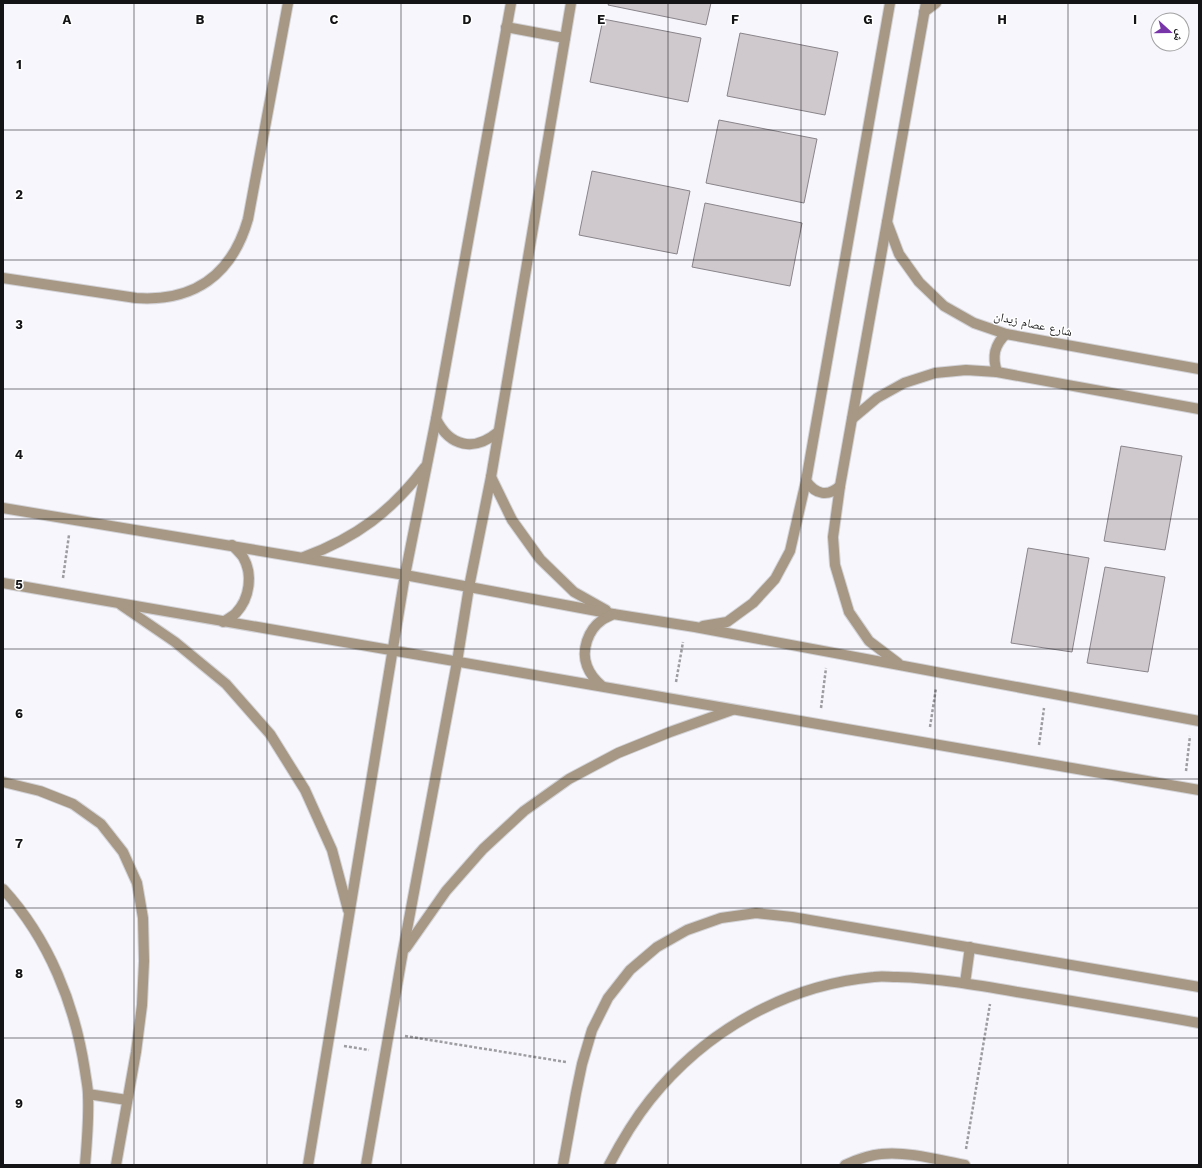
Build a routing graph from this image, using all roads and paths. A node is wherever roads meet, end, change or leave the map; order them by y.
1 (288, 3) edge
2 (511, 3) edge
3 (571, 3) edge
4 (890, 3) edge
5 (936, 3) edge
6 (925, 8) edge
7 (506, 27) junction
8 (565, 38) junction
9 (887, 222) junction
10 (3, 278) edge
11 (1006, 334) junction
12 (1199, 369) edge
13 (998, 372) junction
14 (1199, 409) edge
15 (436, 419) junction
16 (852, 419) junction
17 (498, 432) junction
18 (428, 463) junction
19 (491, 477) junction
20 (806, 481) junction
21 (840, 486) junction
22 (3, 508) edge
23 (71, 519) junction
24 (232, 545) junction
25 (302, 557) junction
26 (406, 575) junction
27 (3, 583) edge
28 (469, 587) junction
29 (61, 593) junction
30 (118, 603) junction
31 (613, 614) junction
32 (224, 622) junction
33 (690, 626) junction
34 (393, 651) junction
35 (828, 652) junction
36 (457, 662) junction
37 (901, 665) junction
38 (939, 672) junction
39 (602, 686) junction
40 (1046, 692) junction
41 (673, 699) junction
42 (734, 710) junction
43 (1196, 720) edge
44 (818, 724) junction
45 (928, 743) junction
46 (1036, 762) junction
47 (3, 782) edge
48 (1184, 788) junction
49 (1199, 790) edge
50 (3, 890) edge
51 (349, 914) junction
52 (970, 947) junction
53 (403, 951) junction
54 (965, 983) junction
55 (992, 987) junction
56 (1199, 987) edge
57 (1199, 1023) edge
58 (389, 1034) junction
59 (328, 1044) junction
60 (386, 1052) junction
61 (582, 1064) junction
62 (88, 1094) junction
63 (127, 1100) junction
64 (946, 1164) edge
65 (84, 1165) edge
66 (116, 1165) edge
67 (308, 1165) edge
68 (366, 1165) edge
69 (564, 1165) edge
70 (609, 1165) edge
71 (845, 1165) edge
72 (964, 1165) edge

1 - 10 street
2 - 7 street
3 - 8 street
4 - 20 street
5 - 6 street
6 - 9 street
7 - 8 street
7 - 15 street
8 - 17 street
9 - 11 street, شارع عصام زيدان
9 - 16 street
11 - 12 street, شارع عصام زيدان
11 - 13 street
13 - 14 street
13 - 16 street
15 - 17 street
15 - 18 street
16 - 21 street
17 - 19 street
18 - 25 street
18 - 26 street
19 - 28 street
19 - 31 street
20 - 21 street
20 - 33 street
21 - 37 street
22 - 23 street
23 - 24 street
23 - 29 path
24 - 25 street
24 - 32 street
25 - 26 street
26 - 28 street
26 - 34 street
27 - 29 street
28 - 31 street
28 - 36 street
29 - 30 street
30 - 32 street
30 - 51 street
31 - 33 street
31 - 39 street
32 - 34 street
33 - 35 street
33 - 41 path
34 - 36 street
34 - 51 street
35 - 37 street
35 - 44 path
36 - 39 street
36 - 53 street
37 - 38 street
38 - 40 street
38 - 45 path
39 - 41 street
40 - 43 street
40 - 46 path
41 - 42 street
42 - 44 street
42 - 53 street
43 - 48 path
44 - 45 street
45 - 46 street
46 - 48 street
47 - 63 street
48 - 49 street
50 - 62 street
51 - 59 street
52 - 54 street
52 - 56 street
52 - 61 street
53 - 58 street
54 - 55 street
54 - 70 street
55 - 57 street
55 - 72 path
58 - 60 street
58 - 61 path
59 - 60 path
59 - 67 street
60 - 68 street
61 - 69 street
62 - 63 street
62 - 65 street
63 - 66 street
64 - 71 street
64 - 72 street

